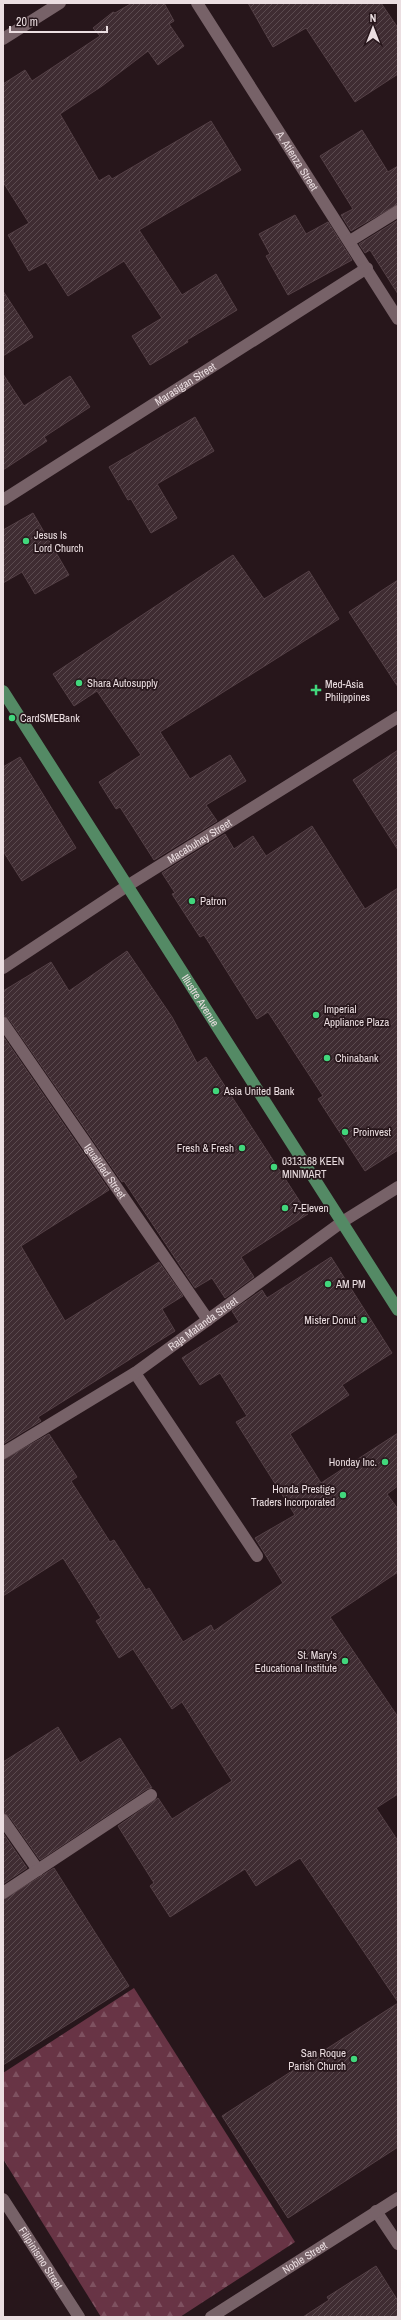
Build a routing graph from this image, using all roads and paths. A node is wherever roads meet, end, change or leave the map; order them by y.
1 (60, 3) edge
2 (197, 3) edge
3 (3, 39) edge
4 (398, 211) edge
5 (350, 240) junction
6 (367, 268) junction
7 (398, 319) edge
8 (3, 500) edge
9 (3, 691) edge
10 (398, 717) edge
11 (127, 886) junction
12 (3, 968) edge
13 (3, 1023) edge
14 (398, 1187) edge
15 (342, 1222) junction
16 (398, 1310) edge
17 (208, 1320) junction
18 (135, 1373) junction
19 (3, 1453) edge
20 (257, 1556) dead end
21 (151, 1795) dead end
22 (3, 1820) edge
23 (38, 1870) junction
24 (3, 1893) edge
25 (398, 2198) edge
26 (3, 2199) edge
27 (376, 2211) junction
28 (398, 2244) edge
29 (79, 2317) edge
30 (211, 2317) edge

1 - 3 street
2 - 5 street, A. Atienza Street
4 - 5 street
5 - 6 street, A. Atienza Street
6 - 7 street, A. Atienza Street
6 - 8 street, Marasigan Street
9 - 11 main road, Illustre Avenue
10 - 11 street, Macabuhay Street
11 - 12 street, Macabuhay Street
11 - 15 main road, Illustre Avenue
13 - 17 street, Igualidad Street
14 - 15 street, Raja Matanda Street
15 - 16 main road, Illustre Avenue
15 - 17 street, Raja Matanda Street
17 - 18 street, Raja Matanda Street
18 - 19 street, Raja Matanda Street
18 - 20 street
21 - 23 street
22 - 23 street
23 - 24 street
25 - 27 street, Noble Street
26 - 29 street, Filipinismo Street
27 - 28 street
27 - 30 street, Noble Street

